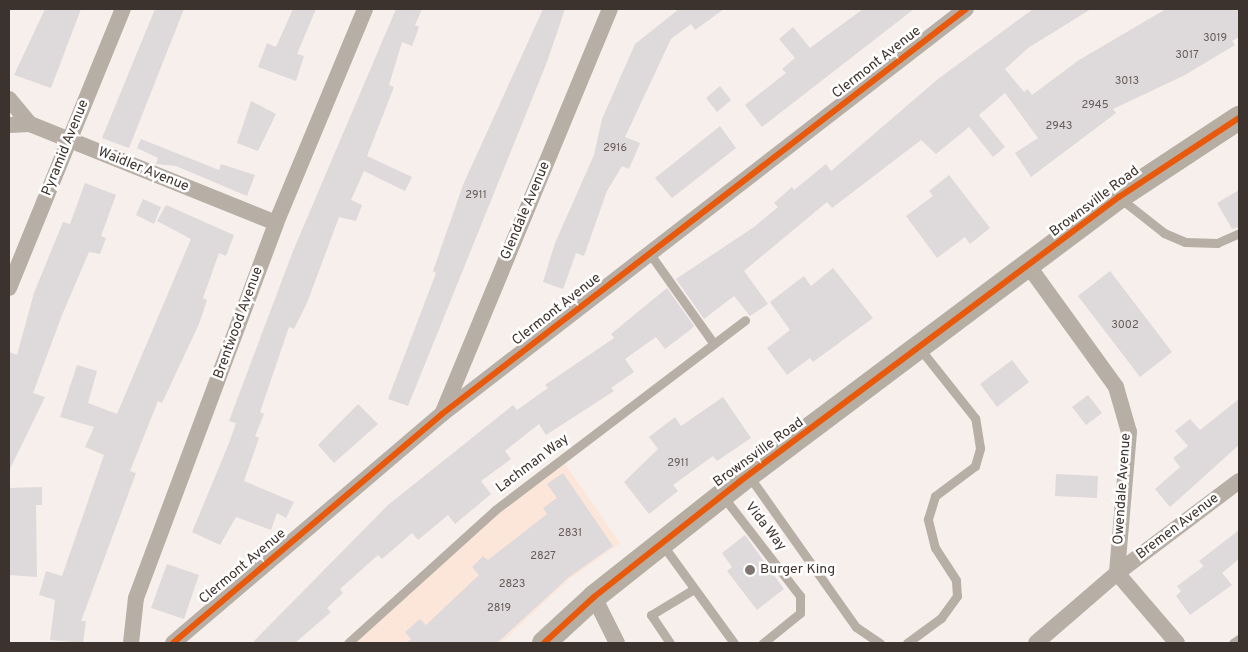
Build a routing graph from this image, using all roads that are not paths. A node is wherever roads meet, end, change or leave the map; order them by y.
1 (123, 9) edge
2 (365, 9) edge
3 (610, 9) edge
4 (966, 9) edge
5 (9, 99) edge
6 (1239, 118) edge
7 (30, 124) junction
8 (9, 125) edge
9 (69, 140) junction
10 (1119, 197) junction
11 (276, 223) junction
12 (1239, 233) edge
13 (650, 254) junction
14 (1030, 268) junction
15 (9, 288) edge
16 (744, 320) dead end
17 (714, 344) junction
18 (921, 350) junction
19 (442, 414) junction
20 (748, 475) junction
21 (1239, 480) edge
22 (722, 495) junction
23 (661, 544) junction
24 (1117, 573) junction
25 (694, 589) junction
26 (594, 598) junction
27 (1239, 639) edge
28 (131, 643) edge
29 (173, 643) edge
30 (348, 643) edge
31 (544, 643) edge
32 (617, 643) edge
33 (670, 643) edge
34 (734, 643) edge
35 (763, 643) edge
36 (880, 643) edge
37 (906, 643) edge
38 (1036, 643) edge
39 (1177, 643) edge
40 (1233, 643) edge

1 - 9 street, Pyramid Avenue
2 - 11 street, Brentwood Avenue
3 - 19 street, Glendale Avenue
4 - 13 street, Clermont Avenue
5 - 7 street
6 - 10 main road, Brownsville Road
7 - 8 street, Waidler Avenue
7 - 9 street, Waidler Avenue
9 - 11 street, Waidler Avenue
9 - 15 street, Pyramid Avenue
10 - 12 lane
10 - 14 main road, Brownsville Road
11 - 28 street, Brentwood Avenue
13 - 17 lane
13 - 19 street, Clermont Avenue
14 - 18 main road, Brownsville Road
14 - 24 street, Owendale Avenue
16 - 17 lane, Lachman Way
17 - 30 lane, Lachman Way
18 - 20 main road, Brownsville Road
18 - 37 lane
19 - 29 street, Clermont Avenue
20 - 22 main road, Brownsville Road
20 - 36 lane
21 - 24 street, Bremen Avenue
22 - 23 main road, Brownsville Road
22 - 35 lane, Vida Way
23 - 25 lane
23 - 26 main road, Brownsville Road
24 - 38 street
24 - 39 street
25 - 33 lane
25 - 34 lane
26 - 31 main road, Brownsville Road
26 - 32 street
27 - 40 lane

